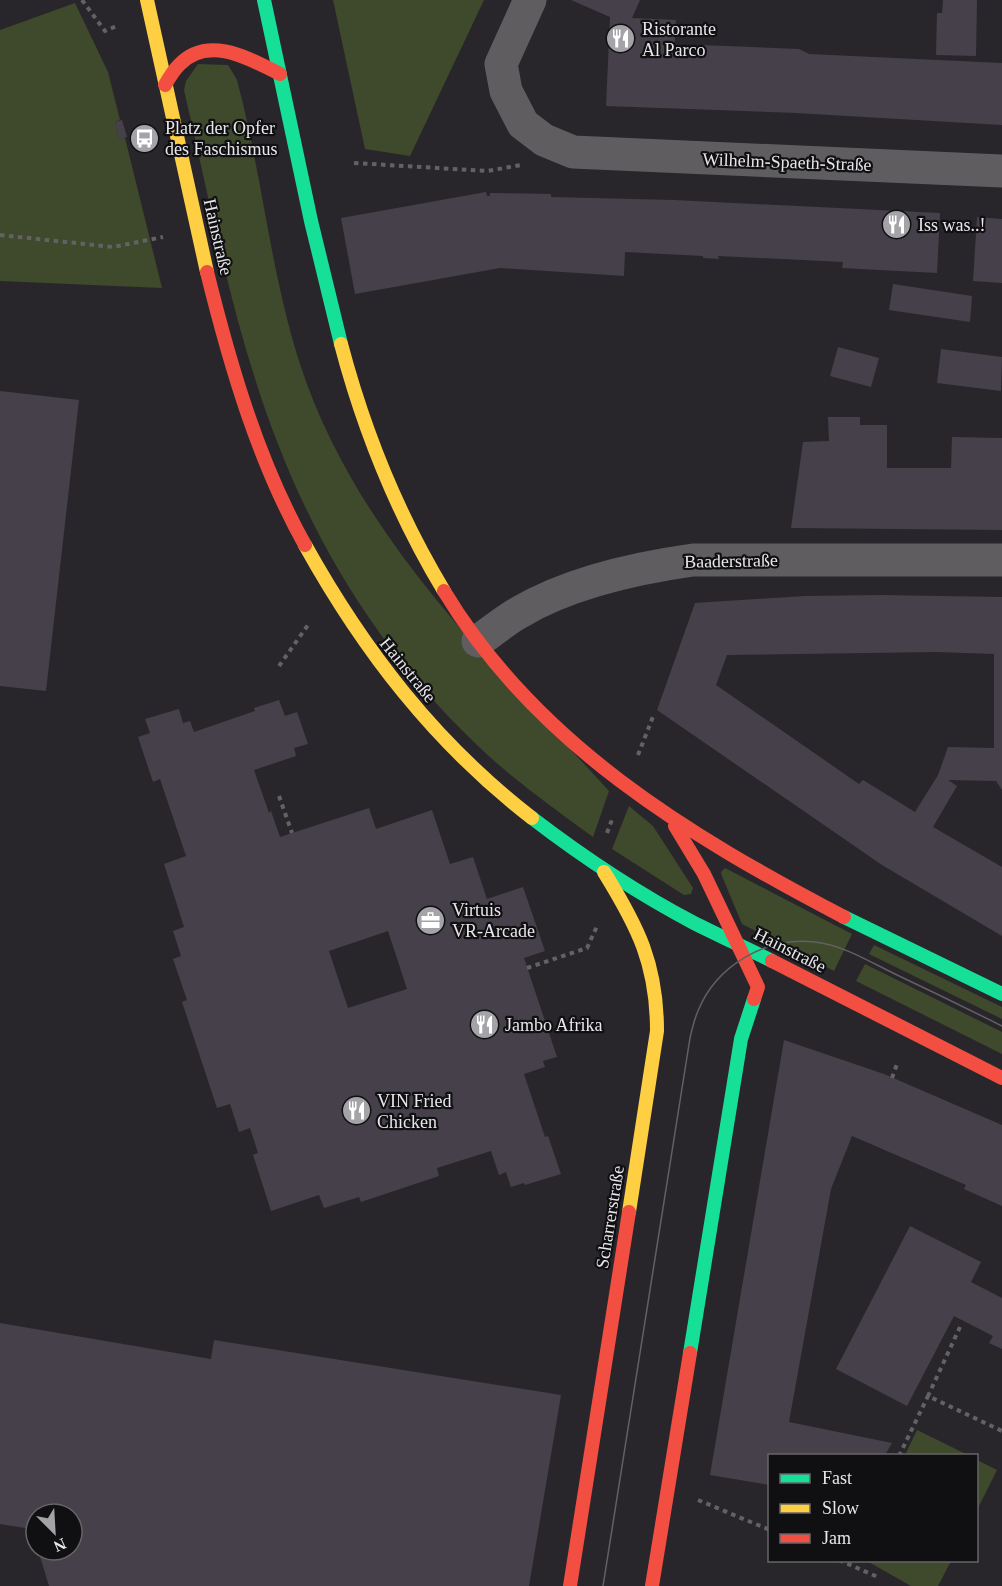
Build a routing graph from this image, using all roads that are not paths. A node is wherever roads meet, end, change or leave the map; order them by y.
1 (147, 0) edge
2 (264, 0) edge
3 (530, 0) edge
4 (280, 74) junction
5 (165, 85) junction
6 (1002, 171) edge
7 (1002, 560) edge
8 (478, 641) junction
9 (670, 818) junction
10 (600, 866) junction
11 (736, 943) junction
12 (771, 977) junction
13 (1002, 994) edge
14 (1002, 1078) edge
15 (570, 1586) edge
16 (652, 1586) edge

1 - 5 main road, Hainstraße
2 - 4 main road
3 - 6 street, Wilhelm-Spaeth-Straße
4 - 5 main road
4 - 8 main road
5 - 10 main road, Hainstraße
7 - 8 street, Baaderstraße
8 - 9 main road
9 - 11 main road
9 - 13 main road
10 - 11 main road, Hainstraße
10 - 15 main road, Scharrerstraße
11 - 12 main road
11 - 12 main road, Hainstraße
12 - 14 main road, Hainstraße
12 - 16 main road

